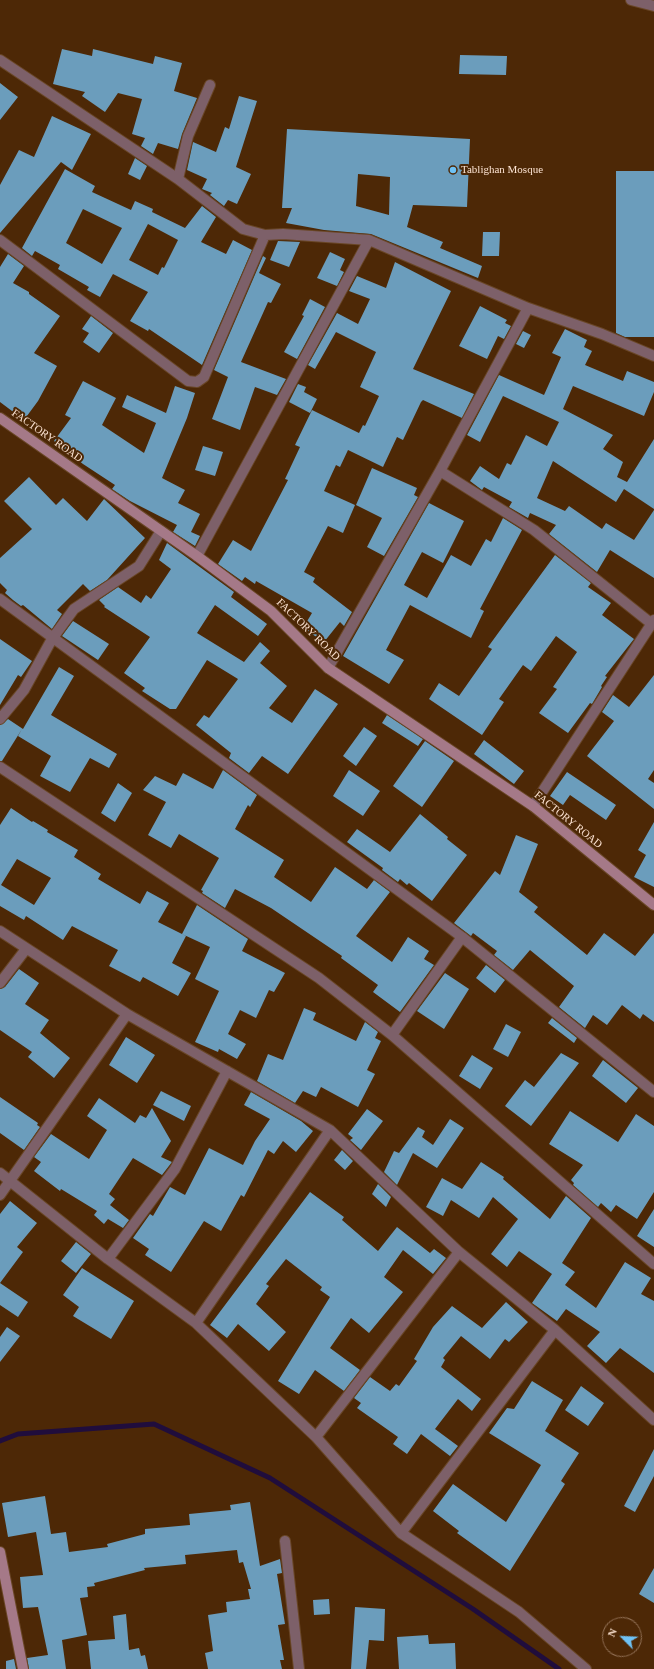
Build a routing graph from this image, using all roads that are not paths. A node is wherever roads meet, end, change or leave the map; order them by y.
1 (631, 0) edge
2 (654, 6) edge
3 (0, 60) edge
4 (210, 85) dead end
5 (178, 179) junction
6 (265, 235) junction
7 (0, 240) edge
8 (369, 240) junction
9 (528, 308) junction
10 (654, 356) edge
11 (0, 418) edge
12 (440, 471) junction
13 (161, 531) junction
14 (197, 556) junction
15 (0, 599) edge
16 (653, 622) edge
17 (52, 639) junction
18 (328, 668) junction
19 (0, 719) edge
20 (0, 767) edge
21 (533, 806) junction
22 (654, 905) edge
23 (0, 931) edge
24 (462, 937) junction
25 (26, 949) junction
26 (0, 983) edge
27 (127, 1014) junction
28 (392, 1035) junction
29 (227, 1071) junction
30 (654, 1092) edge
31 (330, 1130) junction
32 (0, 1173) edge
33 (10, 1181) junction
34 (0, 1195) edge
35 (459, 1252) junction
36 (108, 1259) junction
37 (654, 1264) edge
38 (196, 1323) junction
39 (554, 1330) junction
40 (654, 1420) edge
41 (316, 1437) junction
42 (400, 1533) junction
43 (284, 1542) dead end
44 (0, 1552) edge
45 (23, 1669) edge
46 (299, 1669) edge
47 (586, 1669) edge

1 - 2 street
3 - 5 street
4 - 5 street
5 - 6 street
6 - 7 street
6 - 8 street
8 - 9 street
8 - 14 street
9 - 10 street
9 - 12 street
11 - 13 street, FACTORY ROAD
12 - 16 street
12 - 18 street
13 - 14 street, FACTORY ROAD
13 - 17 street
14 - 18 street, FACTORY ROAD
15 - 17 street
16 - 21 street
17 - 19 street
17 - 24 street
18 - 21 street, FACTORY ROAD
20 - 28 street
21 - 22 street, FACTORY ROAD
23 - 25 street
24 - 28 street
24 - 30 street
25 - 26 street
25 - 27 street
27 - 29 street
27 - 33 street
28 - 37 street
29 - 31 street
29 - 36 street
31 - 35 street
31 - 38 street
32 - 33 street
33 - 34 street
33 - 36 street
35 - 39 street
35 - 41 street
36 - 38 street
38 - 41 street
39 - 40 street
39 - 42 street
41 - 42 street
42 - 47 street
43 - 46 street
44 - 45 street

